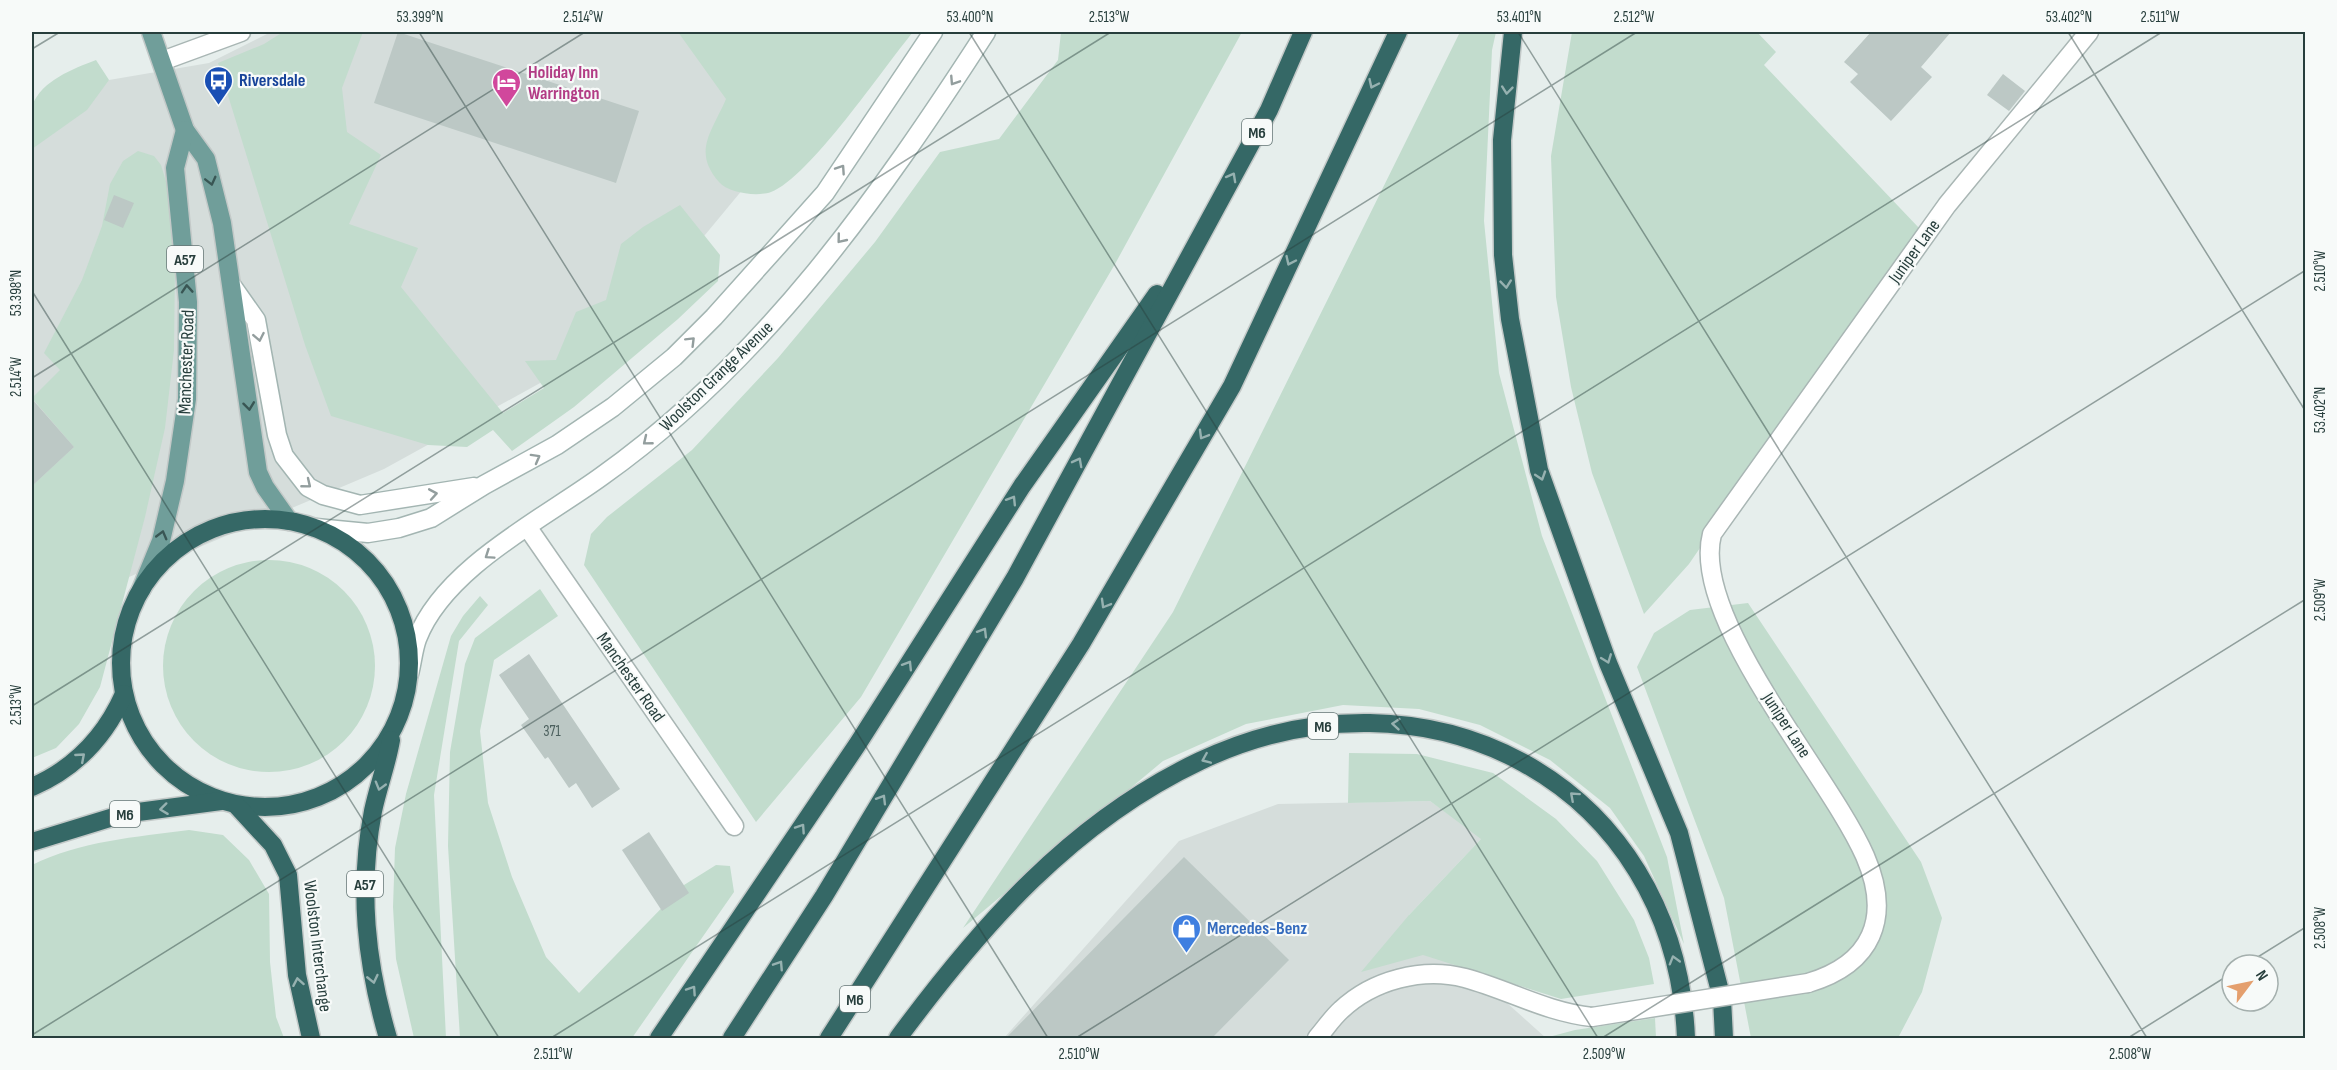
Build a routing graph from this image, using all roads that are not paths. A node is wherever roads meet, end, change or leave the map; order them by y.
1 (151, 32) edge
2 (241, 32) edge
3 (933, 32) edge
4 (986, 32) edge
5 (1303, 32) edge
6 (1398, 32) edge
7 (1513, 32) edge
8 (2089, 32) edge
9 (162, 61) junction
10 (185, 130) junction
11 (1203, 229) junction
12 (232, 286) junction
13 (484, 485) junction
14 (289, 521) junction
15 (316, 528) junction
16 (528, 528) junction
17 (141, 590) junction
18 (409, 674) junction
19 (124, 694) junction
20 (394, 729) junction
21 (32, 787) edge
22 (229, 803) junction
23 (734, 826) dead end
24 (32, 842) edge
25 (311, 1038) edge
26 (388, 1038) edge
27 (659, 1038) edge
28 (732, 1038) edge
29 (829, 1038) edge
30 (898, 1038) edge
31 (1317, 1038) edge
32 (1686, 1038) edge
33 (1724, 1038) edge

1 - 9 main road, A57
2 - 9 street
13 -> 3 street
4 -> 16 street, Woolston Grange Avenue
11 -> 5 highway, M6
6 -> 29 highway, M6
7 -> 33 highway
8 - 31 street, Juniper Lane, bridge
9 - 10 main road, A57
10 -> 12 main road, A57
17 -> 10 main road, Manchester Road / A57
27 -> 11 highway, M6
28 -> 11 highway, M6
12 -> 13 street
12 -> 14 main road, A57
13 - 15 street
14 - 15 highway, Woolston Interchange / A57
14 - 17 highway, Woolston Interchange / A57
15 - 18 highway, Woolston Interchange / A57
16 -> 18 street, Woolston Grange Avenue
16 - 23 street, Manchester Road
17 - 19 highway, Woolston Interchange / A57
18 - 20 highway, Woolston Interchange / A57
21 -> 19 highway
19 - 22 highway, Woolston Interchange / A57
20 - 22 highway, Woolston Interchange / A57
20 -> 26 highway, Woolston Interchange / A57
22 -> 24 highway, M6
25 -> 22 highway, Woolston Interchange / A57
32 -> 30 highway, M6

